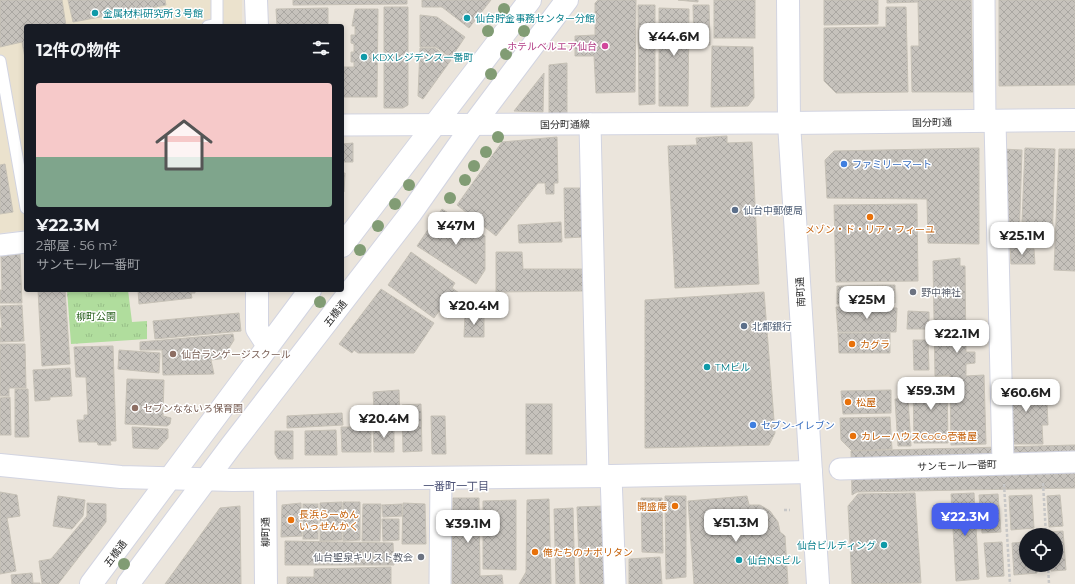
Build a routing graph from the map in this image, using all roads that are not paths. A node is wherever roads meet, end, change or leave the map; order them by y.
1 (217, 0) edge
2 (256, 0) edge
3 (530, 0) edge
4 (567, 0) edge
5 (788, 0) edge
6 (984, 0) edge
7 (217, 24) edge
8 (257, 24) edge
9 (0, 61) edge
10 (1075, 120) edge
11 (990, 121) junction
12 (789, 123) junction
13 (590, 124) junction
14 (344, 125) edge
15 (473, 125) junction
16 (434, 126) junction
17 (24, 197) edge
18 (24, 242) edge
19 (344, 243) edge
20 (0, 245) edge
21 (257, 292) edge
22 (308, 292) edge
23 (268, 346) junction
24 (1075, 462) edge
25 (1003, 463) junction
26 (0, 465) edge
27 (840, 469) dead end
28 (811, 472) junction
29 (605, 476) junction
30 (171, 478) junction
31 (441, 478) junction
32 (207, 479) junction
33 (265, 480) junction
34 (92, 584) edge
35 (128, 584) edge
36 (266, 584) edge
37 (440, 584) edge
38 (615, 584) edge
39 (818, 584) edge

1 - 7 lane
2 - 8 street
3 - 16 street
4 - 15 street, 五橋通
5 - 12 street, 南町通
6 - 11 street
9 - 17 lane
10 - 11 street, 国分町通
11 - 12 street, 国分町通
11 - 25 street
12 - 13 street, 国分町通線
12 - 28 street, 南町通
13 - 15 street, 国分町通線
13 - 29 street
14 - 16 street, 国分町通線
15 - 16 street, 国分町通線
15 - 32 street, 五橋通
16 - 19 street
18 - 20 street
21 - 23 street
22 - 23 street, 五橋通
23 - 30 street, 五橋通
24 - 25 street, サンモール一番町
25 - 27 street, サンモール一番町
26 - 30 street
28 - 29 street
28 - 39 street, 南町通
29 - 31 street
29 - 38 street
30 - 32 street
30 - 34 street, 五橋通
31 - 33 street
31 - 37 street
32 - 33 street
32 - 35 street, 五橋通
33 - 36 street, 柳町通

